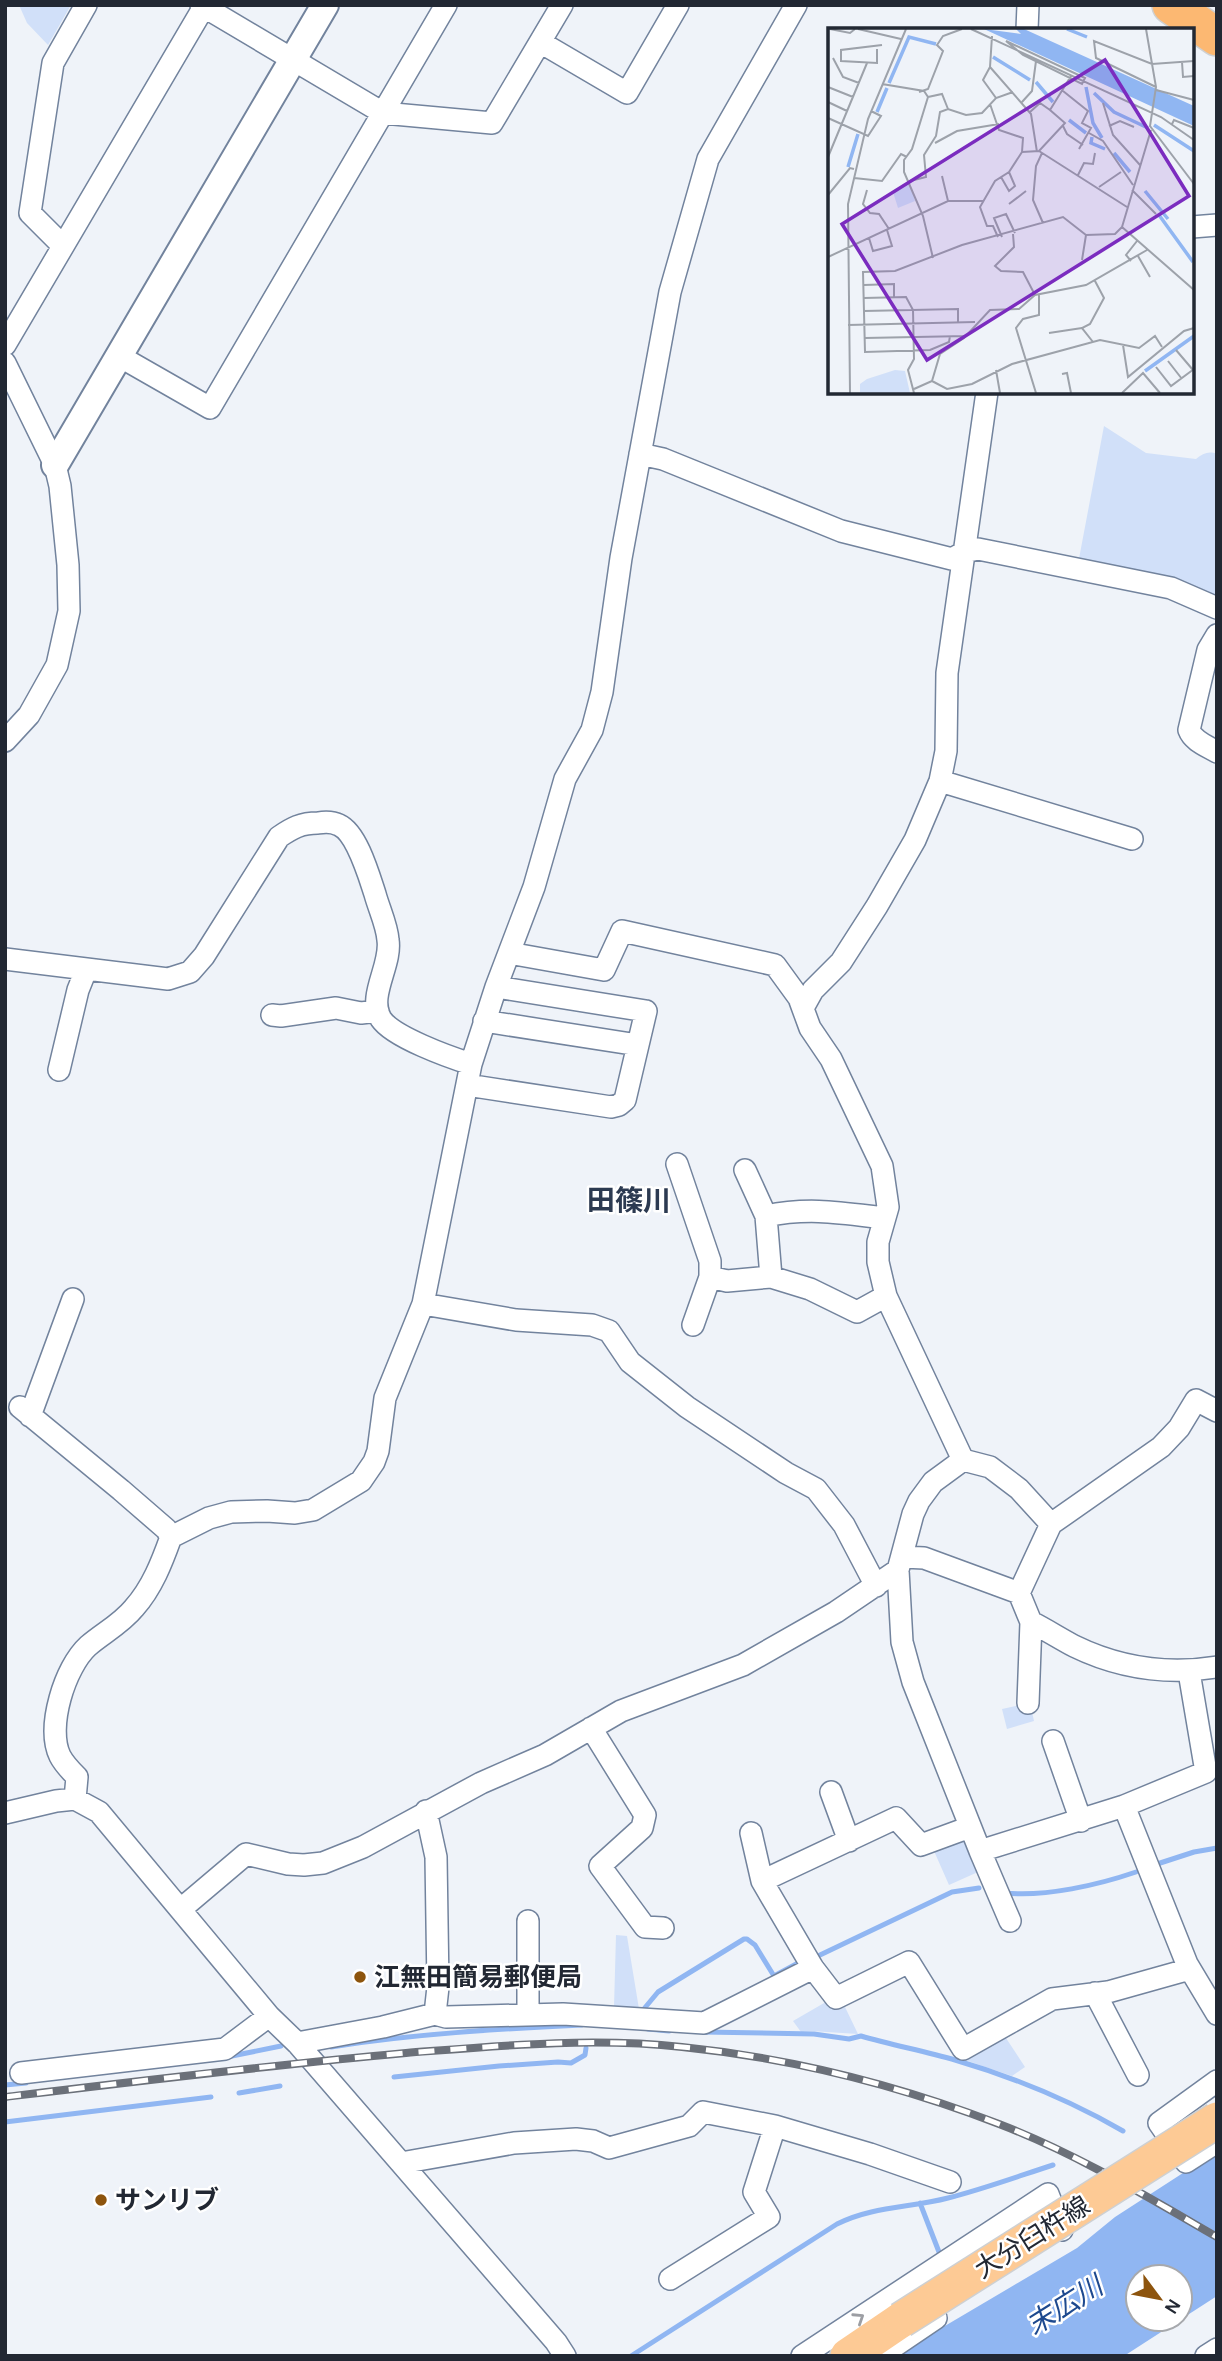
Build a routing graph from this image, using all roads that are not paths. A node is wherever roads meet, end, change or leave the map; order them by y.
1 (86, 5) edge
2 (325, 5) edge
3 (446, 5) edge
4 (562, 5) edge
5 (678, 5) edge
6 (796, 5) edge
7 (1028, 5) edge
8 (1171, 5) edge
9 (203, 6) edge
10 (1027, 28) edge
11 (1217, 37) edge
12 (540, 42) junction
13 (293, 60) junction
14 (383, 113) junction
15 (1217, 225) edge
16 (1194, 227) edge
17 (63, 246) junction
18 (5, 345) edge
19 (119, 356) junction
20 (5, 363) edge
21 (987, 394) edge
22 (640, 454) junction
23 (55, 465) junction
24 (964, 552) junction
25 (1217, 608) edge
26 (1217, 635) edge
27 (5, 741) edge
28 (1217, 752) edge
29 (940, 781) junction
30 (1132, 839) dead end
31 (509, 953) junction
32 (5, 959) edge
33 (86, 970) junction
34 (496, 987) junction
35 (803, 1008) junction
36 (378, 1011) junction
37 (272, 1015) dead end
38 (484, 1021) junction
39 (638, 1045) junction
40 (59, 1070) dead end
41 (469, 1075) junction
42 (677, 1164) dead end
43 (745, 1170) dead end
44 (766, 1216) junction
45 (884, 1218) junction
46 (709, 1277) junction
47 (771, 1277) junction
48 (886, 1296) junction
49 (73, 1299) dead end
50 (423, 1304) junction
51 (693, 1325) dead end
52 (1217, 1412) edge
53 (963, 1460) junction
54 (1051, 1524) junction
55 (171, 1537) junction
56 (901, 1563) junction
57 (876, 1587) junction
58 (1019, 1593) junction
59 (1031, 1622) junction
60 (1217, 1667) edge
61 (1189, 1672) junction
62 (1028, 1703) dead end
63 (591, 1728) junction
64 (1053, 1741) dead end
65 (831, 1792) dead end
66 (75, 1799) junction
67 (1124, 1806) junction
68 (426, 1811) junction
69 (5, 1813) edge
70 (1081, 1821) junction
71 (970, 1827) junction
72 (751, 1833) dead end
73 (849, 1841) junction
74 (980, 1851) junction
75 (762, 1881) junction
76 (181, 1909) junction
77 (528, 1921) dead end
78 (1010, 1921) dead end
79 (663, 1928) dead end
80 (813, 1968) junction
81 (1190, 1969) junction
82 (1095, 1993) junction
83 (435, 2014) junction
84 (1217, 2014) edge
85 (528, 2015) junction
86 (269, 2016) junction
87 (297, 2043) junction
88 (22, 2073) dead end
89 (1138, 2075) dead end
90 (1217, 2081) edge
91 (1217, 2120) edge
92 (775, 2126) junction
93 (1217, 2142) edge
94 (401, 2163) junction
95 (950, 2182) dead end
96 (670, 2279) dead end
97 (1217, 2349) edge
98 (565, 2356) edge
99 (802, 2356) edge
100 (848, 2356) edge
101 (880, 2356) edge
102 (1206, 2356) edge

1 - 17 street
2 - 13 street
3 - 14 street
4 - 12 street
5 - 12 street
6 - 22 street
7 - 10 street
8 - 11 highway
9 - 13 street
9 - 17 street
12 - 14 street
13 - 14 street
13 - 19 street
14 - 19 street
15 - 16 street
17 - 18 street
19 - 23 street
20 - 23 street
21 - 24 street
22 - 24 street
22 - 31 street
23 - 27 street
24 - 25 street
24 - 29 street
26 - 28 street
29 - 30 street
29 - 35 street
31 - 34 street
31 - 35 street
32 - 33 street
33 - 36 street
33 - 40 street
34 - 38 street
34 - 39 street
35 - 45 street
36 - 37 street
36 - 41 street
38 - 39 street
38 - 41 street
39 - 41 street
41 - 50 street
42 - 46 street
43 - 44 street
44 - 45 street
44 - 47 street
45 - 48 street
46 - 47 street
46 - 51 street
47 - 48 street
48 - 53 street
49 - 55 street
50 - 55 street
50 - 57 street
52 - 54 street
53 - 54 street
53 - 56 street
54 - 58 street
55 - 66 street
56 - 57 street
56 - 58 street
56 - 71 street
57 - 63 street
58 - 59 street
59 - 61 street
59 - 62 street
60 - 61 street
61 - 67 street
63 - 68 street
63 - 79 street
64 - 70 street
65 - 73 street
66 - 69 street
66 - 76 street
67 - 70 street
67 - 81 street
68 - 76 street
68 - 83 street
70 - 74 street
71 - 73 street
71 - 74 street
72 - 75 street
73 - 75 street
74 - 78 street
75 - 80 street
76 - 86 street
77 - 85 street
80 - 82 street
80 - 85 street
81 - 82 street
81 - 84 street
82 - 89 street
83 - 85 street
83 - 87 street
86 - 87 street
86 - 88 street
87 - 94 street
90 - 93 street
91 - 100 main road, 大分臼杵線, bridge
92 - 94 street
92 - 95 street
92 - 96 street
94 - 98 street
97 - 102 street
99 -> 101 street

